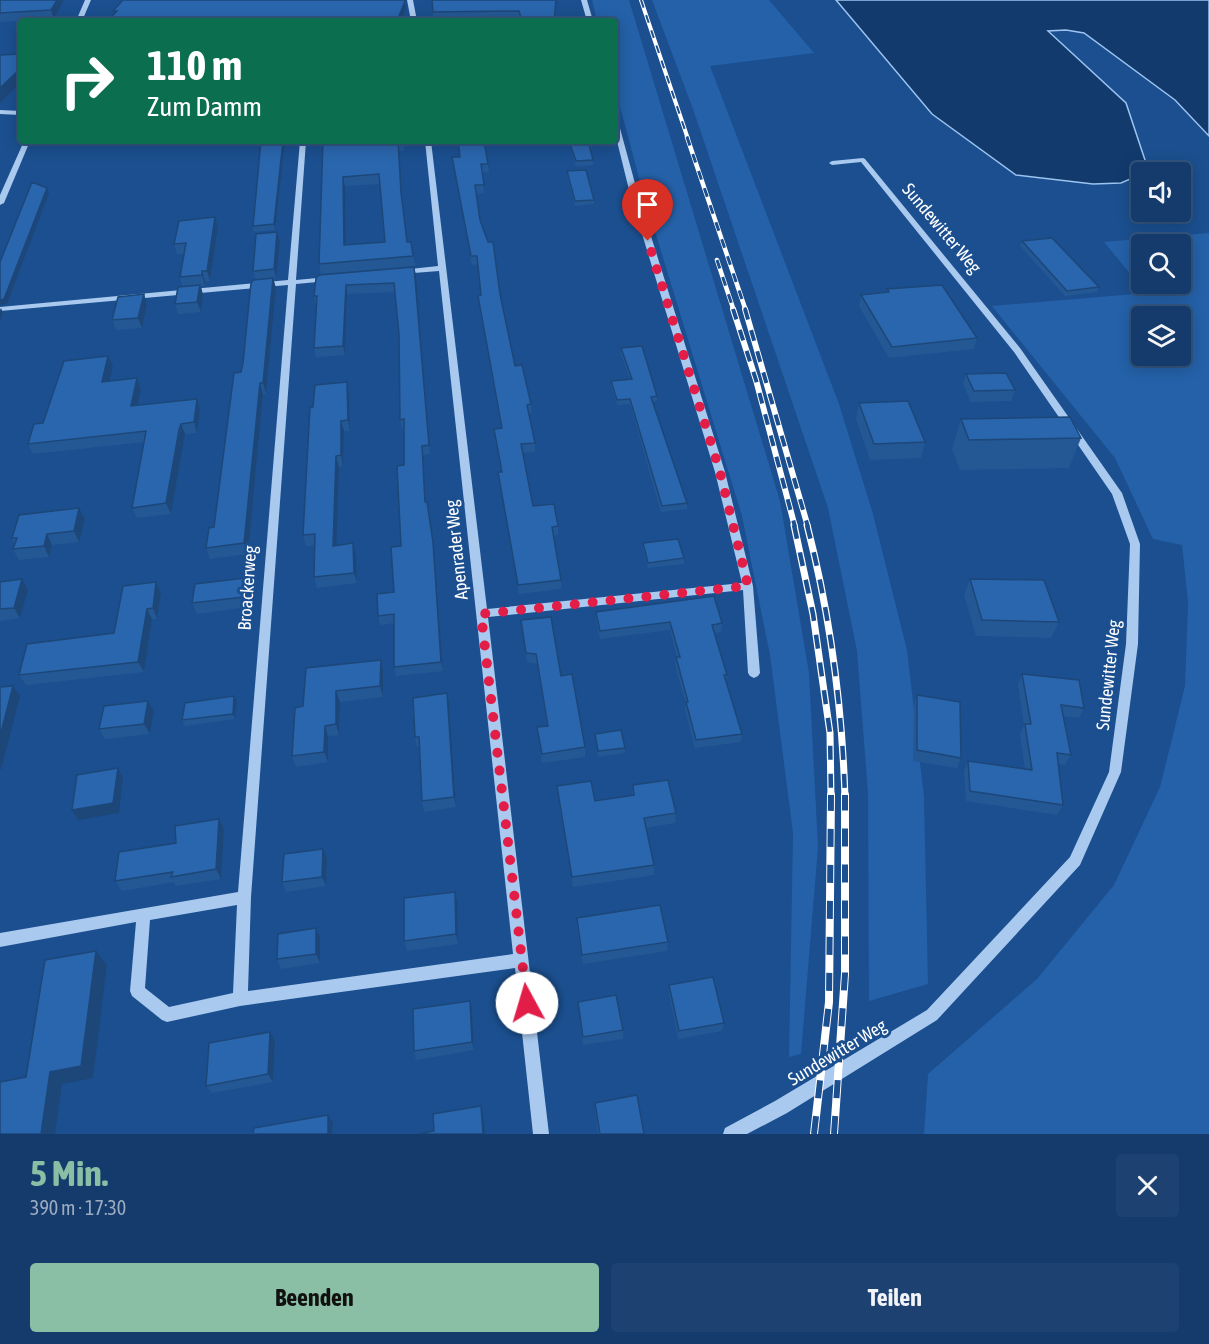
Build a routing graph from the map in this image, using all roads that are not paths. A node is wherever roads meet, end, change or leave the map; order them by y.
1 (88, 0) edge
2 (411, 0) edge
3 (584, 0) edge
4 (80, 18) edge
5 (414, 18) edge
6 (589, 18) edge
7 (0, 112) edge
8 (18, 112) edge
9 (618, 133) edge
10 (26, 144) edge
11 (303, 144) edge
12 (428, 144) edge
13 (832, 163) dead end
14 (0, 203) edge
15 (442, 268) junction
16 (396, 273) edge
17 (339, 278) edge
18 (293, 282) junction
19 (0, 309) edge
20 (748, 586) junction
21 (481, 614) junction
22 (754, 674) dead end
23 (243, 897) junction
24 (144, 914) junction
25 (0, 940) edge
26 (522, 960) junction
27 (240, 999) junction
28 (541, 1134) edge
29 (731, 1134) edge

1 - 4 street
2 - 5 street
3 - 6 street
7 - 8 street
9 - 20 street
10 - 14 street
11 - 18 street, Broackerweg
12 - 15 street, Apenrader Weg
13 - 29 street, Sundewitter Weg
15 - 16 street
15 - 21 street, Apenrader Weg
17 - 18 street
18 - 19 street
18 - 23 street, Broackerweg
20 - 21 street
20 - 22 street
21 - 26 street, Apenrader Weg
23 - 24 street
23 - 27 street, Broackerweg
24 - 25 street
24 - 27 street
26 - 27 street
26 - 28 street, Apenrader Weg

